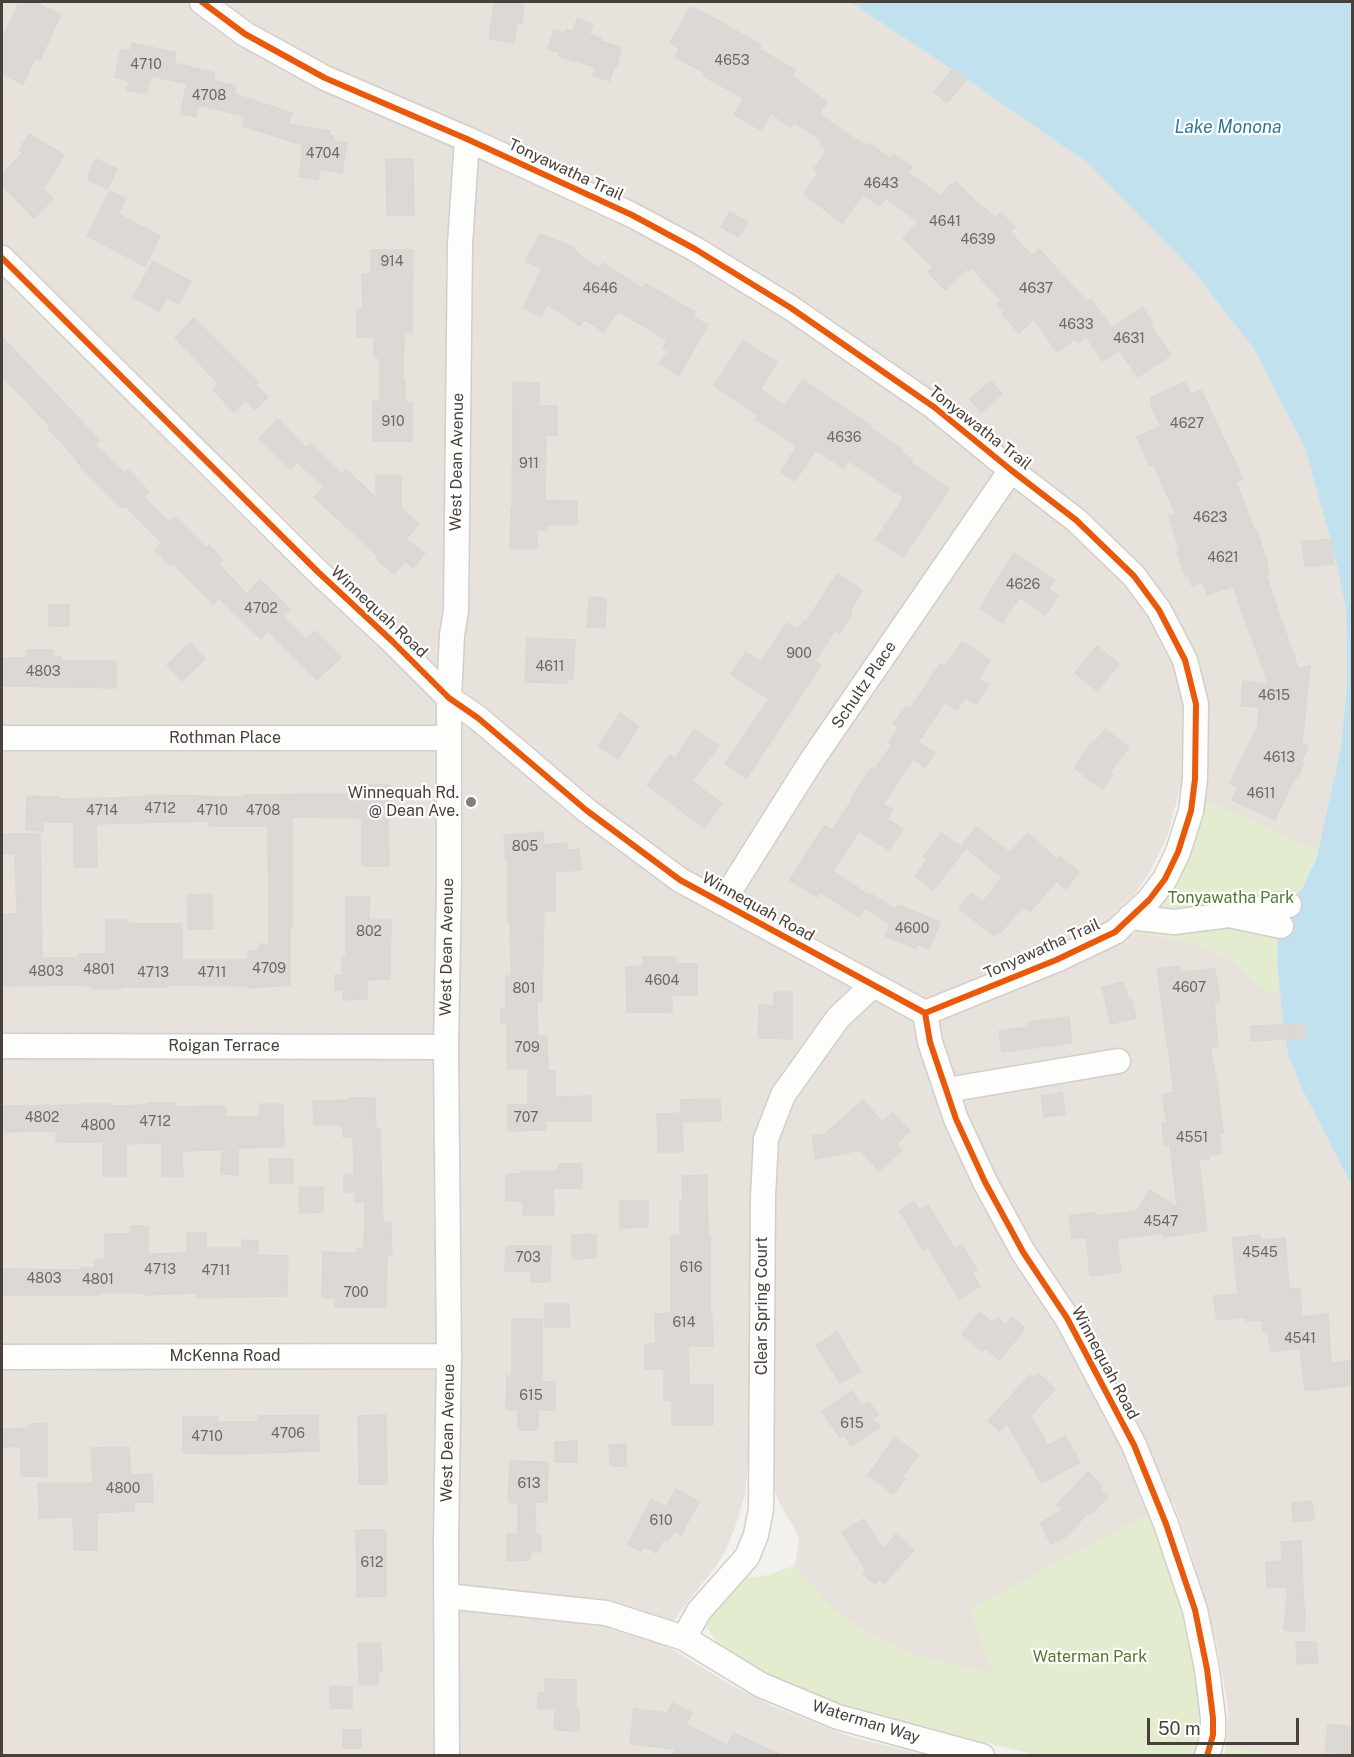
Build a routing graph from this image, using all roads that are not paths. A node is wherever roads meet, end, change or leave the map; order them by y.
1 (202, 2) edge
2 (467, 139) junction
3 (2, 258) edge
4 (1011, 470) junction
5 (449, 698) junction
6 (2, 738) edge
7 (449, 738) junction
8 (722, 903) junction
9 (1285, 915) dead end
10 (1130, 917) junction
11 (873, 985) junction
12 (925, 1013) junction
13 (2, 1046) edge
14 (446, 1047) junction
15 (1118, 1060) dead end
16 (947, 1090) junction
17 (449, 1356) junction
18 (2, 1357) edge
19 (446, 1596) junction
20 (684, 1638) junction
21 (447, 1755) edge
22 (982, 1755) edge
23 (1207, 1755) edge

1 - 2 street, Tonyawatha Trail
2 - 4 street, Tonyawatha Trail
2 - 5 street, West Dean Avenue
3 - 5 street, Winnequah Road
4 - 8 street, Schultz Place
4 - 10 street, Tonyawatha Trail
5 - 7 street, West Dean Avenue
5 - 8 street, Winnequah Road
6 - 7 street, Rothman Place
7 - 14 street, West Dean Avenue
8 - 11 street, Winnequah Road
9 - 10 street
10 - 12 street, Tonyawatha Trail
11 - 12 street, Winnequah Road
11 - 20 street, Clear Spring Court
12 - 16 street, Winnequah Road
13 - 14 street, Roigan Terrace
14 - 17 street, West Dean Avenue
15 - 16 street
16 - 23 street, Winnequah Road
17 - 18 street, McKenna Road
17 - 19 street, West Dean Avenue
19 - 20 street, Waterman Way
19 - 21 street, West Dean Avenue
20 - 22 street, Waterman Way

